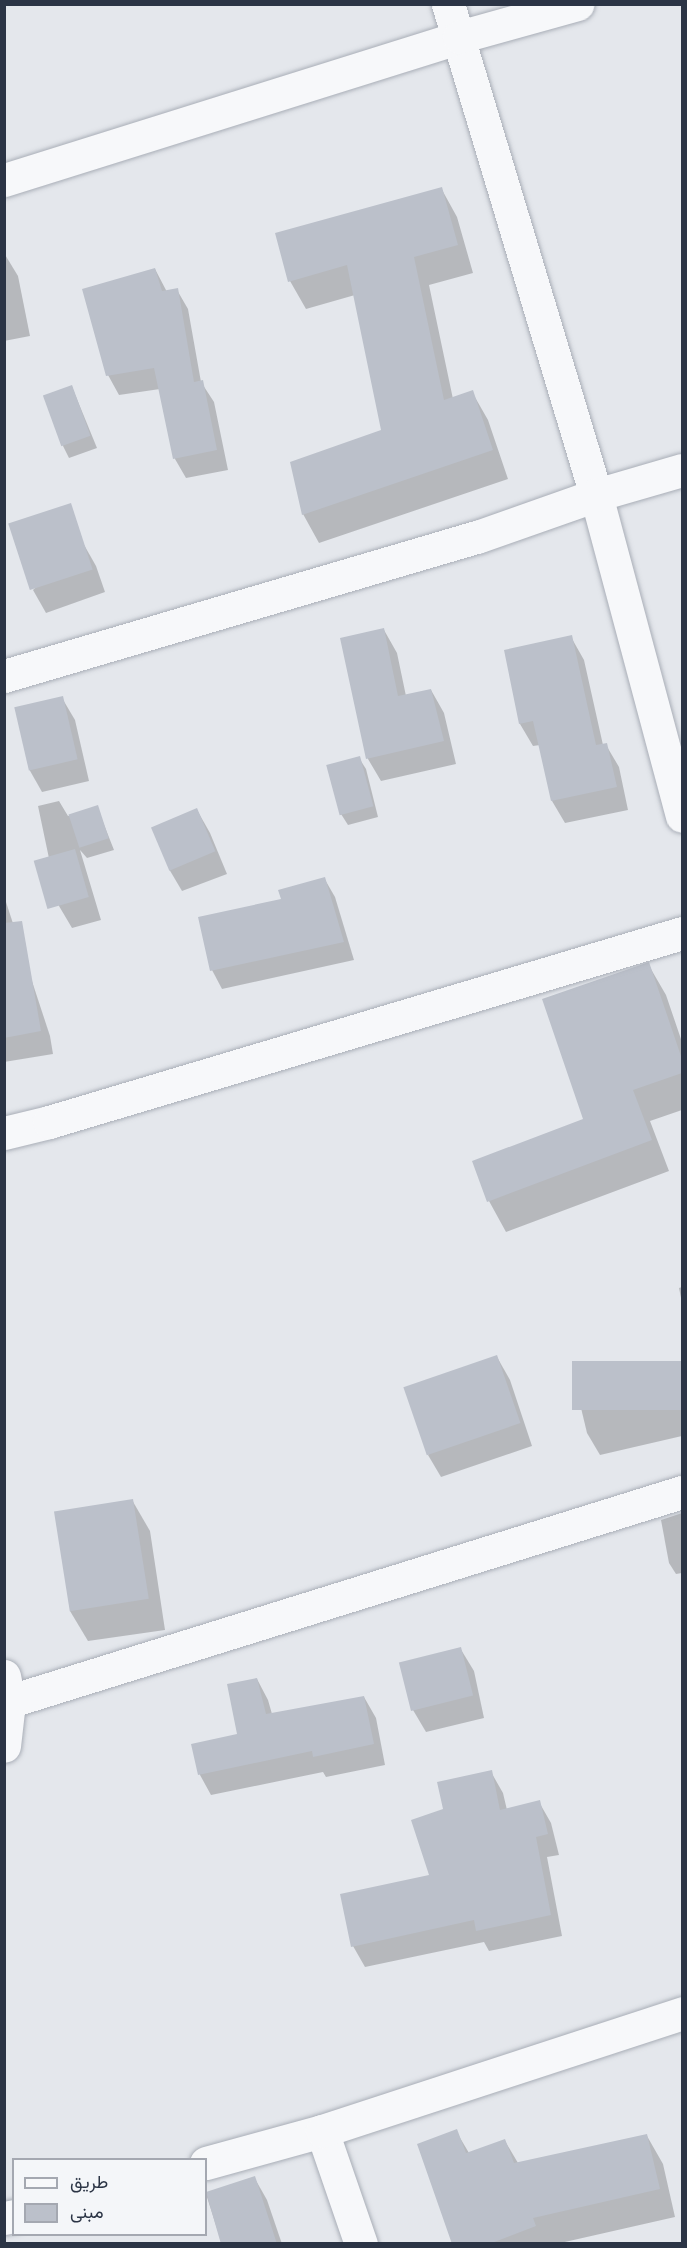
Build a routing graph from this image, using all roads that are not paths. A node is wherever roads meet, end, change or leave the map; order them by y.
1 (448, 4) edge
2 (577, 4) edge
3 (459, 37) junction
4 (4, 180) edge
5 (682, 470) edge
6 (596, 495) junction
7 (4, 676) edge
8 (682, 816) edge
9 (682, 933) edge
10 (4, 1133) edge
11 (682, 1492) edge
12 (6, 1694) edge
13 (4, 1746) edge
14 (682, 2013) edge
15 (322, 2131) junction
16 (207, 2163) edge
17 (361, 2244) edge

1 - 3 street
2 - 3 street
3 - 4 street
3 - 6 street
5 - 6 street
6 - 7 street
6 - 8 street
9 - 10 street
11 - 12 street
12 - 13 street
14 - 15 street
15 - 16 street
15 - 17 street

